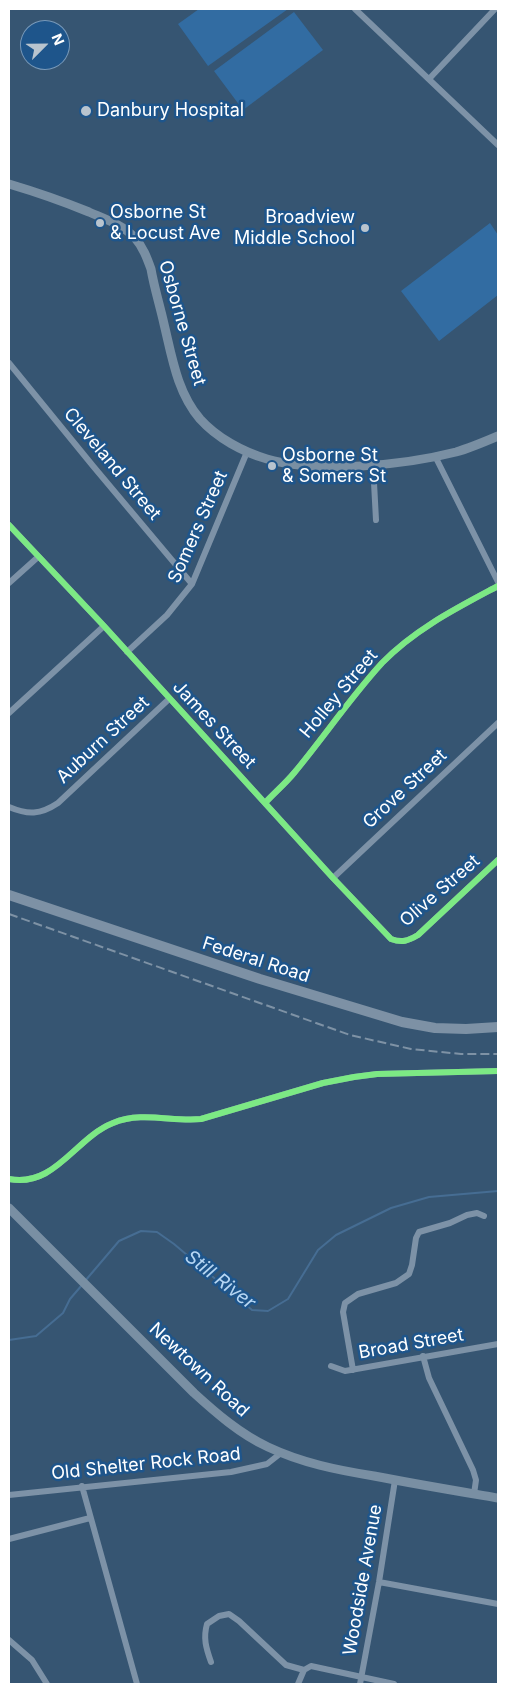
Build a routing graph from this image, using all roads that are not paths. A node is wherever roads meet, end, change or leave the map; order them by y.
1 (495, 9) edge
2 (358, 10) edge
3 (429, 79) junction
4 (498, 145) edge
5 (9, 184) edge
6 (9, 363) edge
7 (498, 436) edge
8 (247, 452) junction
9 (435, 456) junction
10 (373, 464) junction
11 (376, 520) dead end
12 (9, 525) edge
13 (38, 557) junction
14 (498, 582) edge
15 (9, 583) edge
16 (192, 584) junction
17 (498, 586) edge
18 (104, 626) junction
19 (127, 652) junction
20 (170, 699) junction
21 (9, 713) edge
22 (498, 723) edge
23 (265, 803) junction
24 (9, 807) edge
25 (498, 860) edge
26 (333, 878) junction
27 (9, 895) edge
28 (400, 942) joint
29 (498, 1027) edge
30 (498, 1071) edge
31 (9, 1178) edge
32 (9, 1208) edge
33 (484, 1216) dead end
34 (498, 1344) edge
35 (423, 1356) junction
36 (331, 1366) dead end
37 (353, 1370) junction
38 (282, 1453) junction
39 (395, 1480) junction
40 (82, 1486) junction
41 (474, 1494) junction
42 (9, 1495) edge
43 (498, 1498) edge
44 (90, 1518) junction
45 (9, 1539) edge
46 (379, 1582) junction
47 (498, 1604) edge
48 (9, 1640) edge
49 (211, 1662) dead end
50 (304, 1670) junction
51 (360, 1681) edge
52 (47, 1684) edge
53 (137, 1684) edge
54 (298, 1684) edge
55 (394, 1684) edge

1 - 3 street
2 - 3 street
3 - 4 street
5 - 8 main road, Osborne Street
6 - 16 street, Cleveland Street
7 - 9 main road, Osborne Street
8 - 10 main road, Osborne Street
8 - 16 street, Somers Street
9 - 10 main road, Osborne Street
9 - 14 street
10 - 11 street
12 - 13 street, James Street
13 - 15 street
13 - 18 street, James Street
16 - 19 street, Somers Street
17 - 23 street, Holley Street
18 - 19 street, James Street
18 - 21 street
19 - 20 street, James Street
20 - 23 street, James Street
20 - 24 street, Auburn Street
22 - 26 street, Grove Street
23 - 26 street, James Street
25 - 28 street, Olive Street
26 - 28 street, James Street
27 - 29 main road, Federal Road
30 - 31 street
32 - 38 main road, Newtown Road
33 - 37 street
34 - 35 street, Broad Street
35 - 37 street, Broad Street
35 - 41 street
36 - 37 street, Broad Street
38 - 39 main road, Newtown Road
38 - 40 street, Old Shelter Rock Road
39 - 41 main road, Newtown Road
39 - 46 street, Woodside Avenue
40 - 42 street, Old Shelter Rock Road
40 - 44 street
41 - 43 main road, Newtown Road
44 - 45 street
44 - 53 street
46 - 47 street
46 - 51 street, Woodside Avenue
48 - 52 street
49 - 50 street
50 - 51 street
50 - 54 street
51 - 55 street

